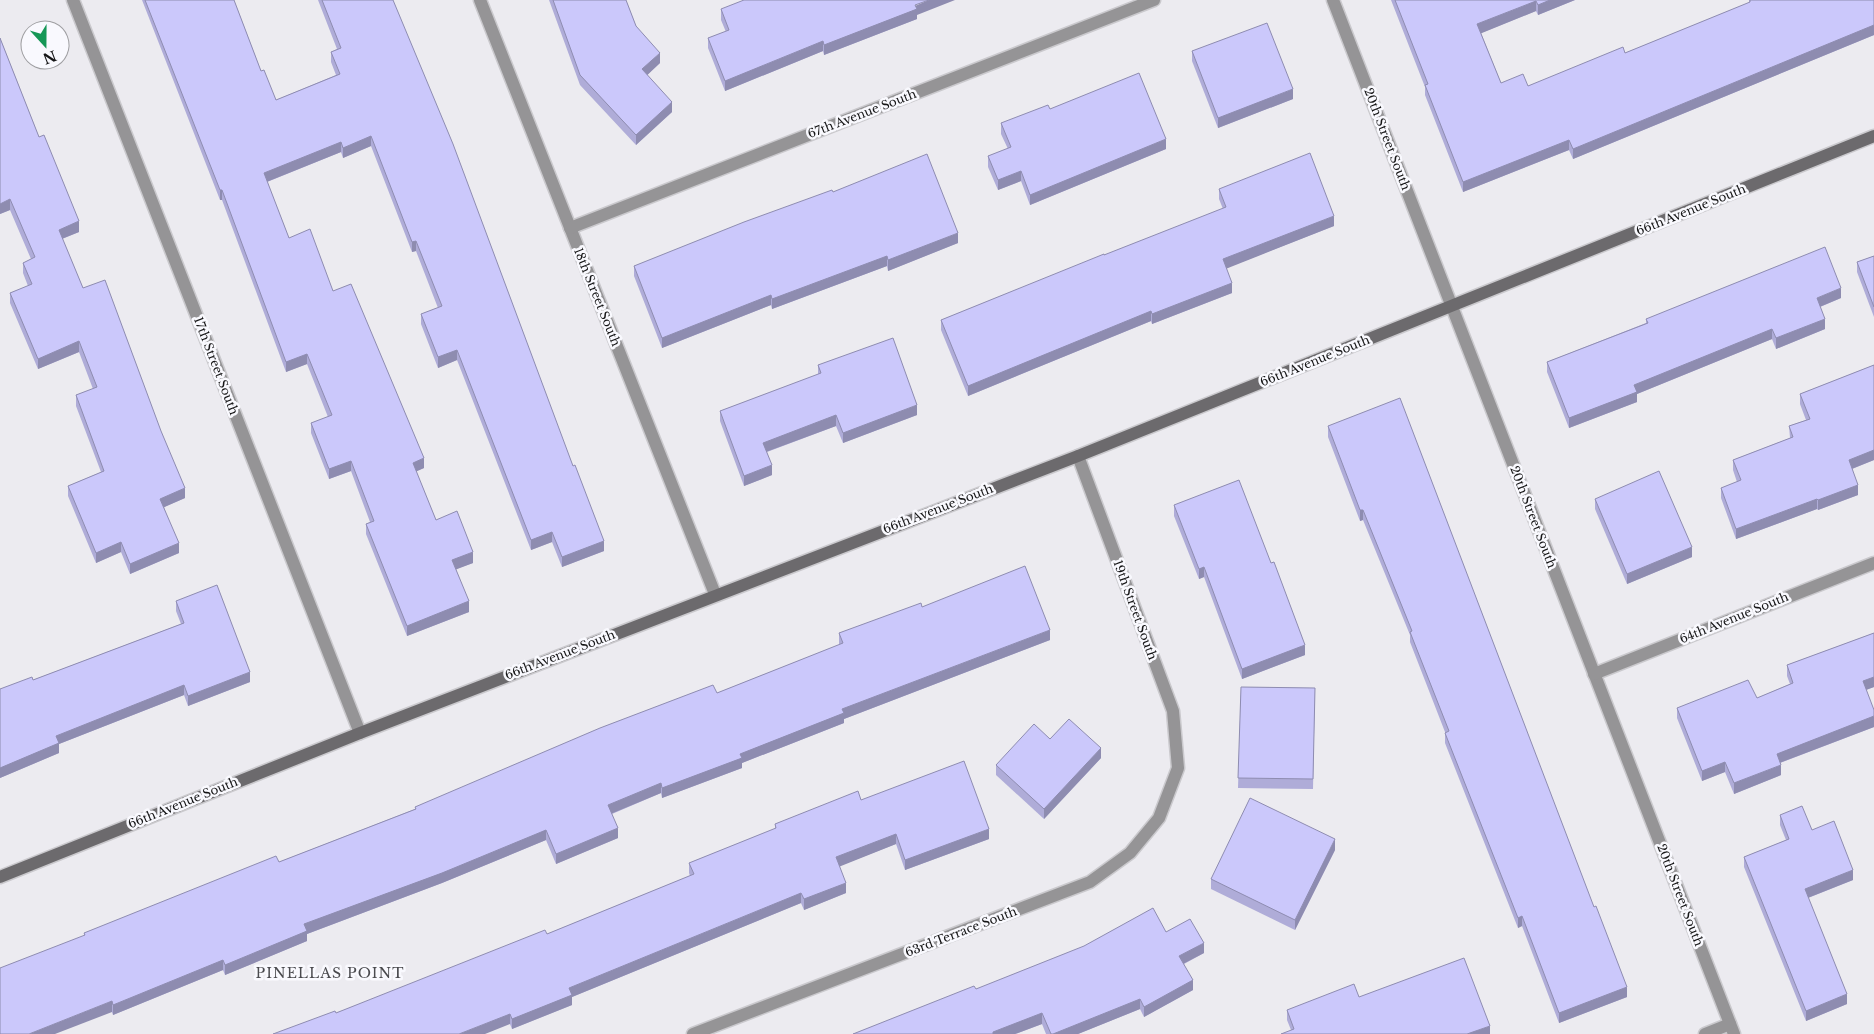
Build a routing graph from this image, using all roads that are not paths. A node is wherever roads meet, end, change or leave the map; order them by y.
1 (73, 0) edge
2 (480, 0) edge
3 (1154, 0) edge
4 (1333, 0) edge
5 (1874, 136) edge
6 (570, 228) junction
7 (1452, 306) junction
8 (1078, 456) junction
9 (1874, 563) edge
10 (715, 594) junction
11 (1594, 674) junction
12 (360, 733) junction
13 (1178, 768) joint
14 (0, 877) edge
15 (1732, 1029) edge
16 (693, 1034) edge
17 (1705, 1034) edge

1 - 12 street, 17th Street South
2 - 6 street, 18th Street South
3 - 6 street, 67th Avenue South
4 - 7 street, 20th Street South
5 - 7 street, 66th Avenue South
6 - 10 street, 18th Street South
7 - 8 street, 66th Avenue South
7 - 11 street, 20th Street South
8 - 10 street, 66th Avenue South
8 - 13 street, 19th Street South
9 - 11 street, 64th Avenue South
10 - 12 street, 66th Avenue South
11 - 15 street, 20th Street South
12 - 14 street, 66th Avenue South
13 - 16 street, 63rd Terrace South
15 - 17 street

